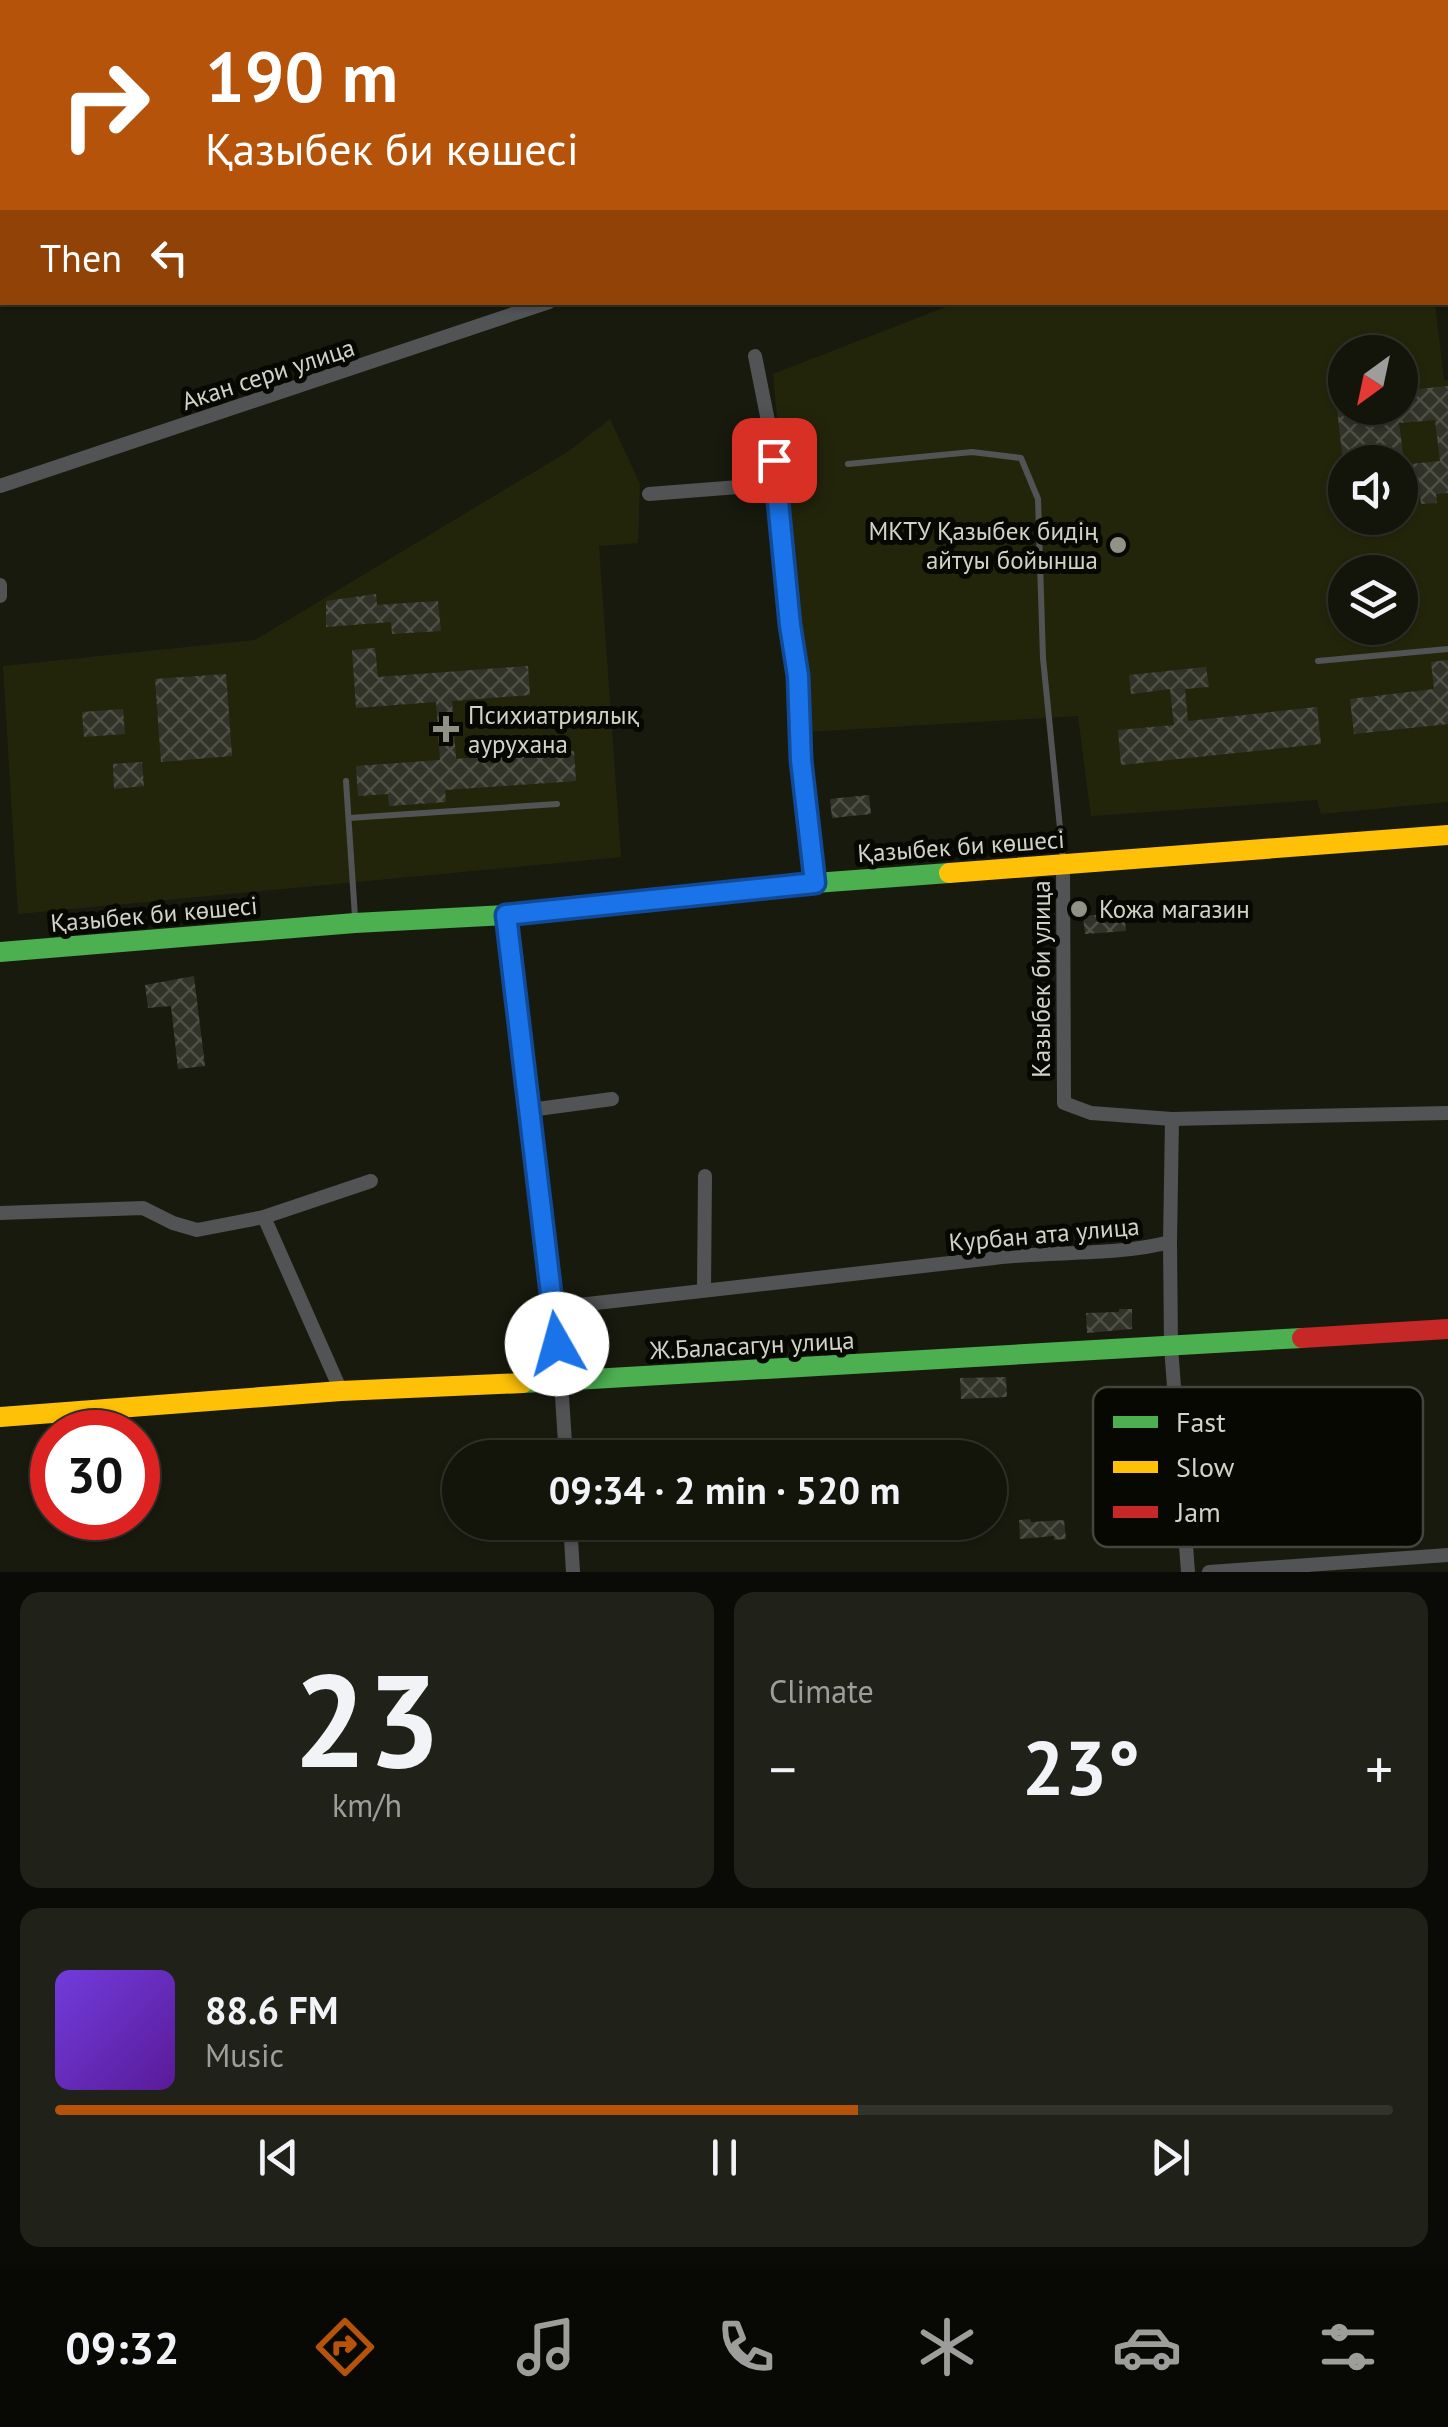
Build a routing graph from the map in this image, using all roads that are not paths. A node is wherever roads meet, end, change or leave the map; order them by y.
1 (540, 305) edge
2 (756, 356) dead end
3 (848, 464) dead end
4 (776, 484) junction
5 (0, 486) edge
6 (649, 494) dead end
7 (0, 585) edge
8 (0, 596) edge
9 (1448, 649) edge
10 (1318, 661) dead end
11 (346, 782) dead end
12 (557, 804) dead end
13 (349, 818) junction
14 (1448, 835) edge
15 (1063, 864) junction
16 (815, 883) junction
17 (506, 915) junction
18 (356, 923) junction
19 (0, 952) edge
20 (612, 1100) dead end
21 (530, 1110) junction
22 (1448, 1112) edge
23 (1172, 1120) junction
24 (704, 1176) dead end
25 (371, 1180) dead end
26 (0, 1213) edge
27 (264, 1217) junction
28 (1170, 1242) junction
29 (704, 1289) junction
30 (552, 1308) junction
31 (1448, 1329) edge
32 (1171, 1347) junction
33 (561, 1381) junction
34 (1174, 1387) edge
35 (342, 1391) junction
36 (0, 1417) edge
37 (565, 1440) edge
38 (571, 1540) edge
39 (1186, 1547) edge
40 (1448, 1555) edge
41 (572, 1572) edge
42 (1188, 1572) edge
43 (1210, 1572) edge

1 - 5 street, Акан сери улица
2 - 4 street
3 - 15 lane
4 - 6 street
4 - 16 street
7 - 8 street
9 - 10 lane
11 - 13 lane
12 - 13 lane
13 - 18 lane
14 - 15 main road, Қазыбек би көшесі
15 - 16 main road, Қазыбек би көшесі
15 - 23 street, Казыбек би улица
16 - 17 main road, Қазыбек би көшесі
17 - 18 main road, Қазыбек би көшесі
17 - 21 street
18 - 19 main road, Қазыбек би көшесі
20 - 21 street
21 - 30 street
22 - 23 street
23 - 28 street, Курбан ата улица
24 - 29 street
25 - 27 street
26 - 27 street
27 - 35 street
28 - 29 street, Курбан ата улица
28 - 32 street
29 - 30 street, Курбан ата улица
30 - 33 street
31 - 32 main road, Ж.Баласагун улица
32 - 33 main road, Ж.Баласагун улица
32 - 34 street
33 - 35 main road, Ж.Баласагун улица
33 - 37 street
35 - 36 main road, Ж.Баласагун улица
38 - 41 street
39 - 42 street
40 - 43 street

